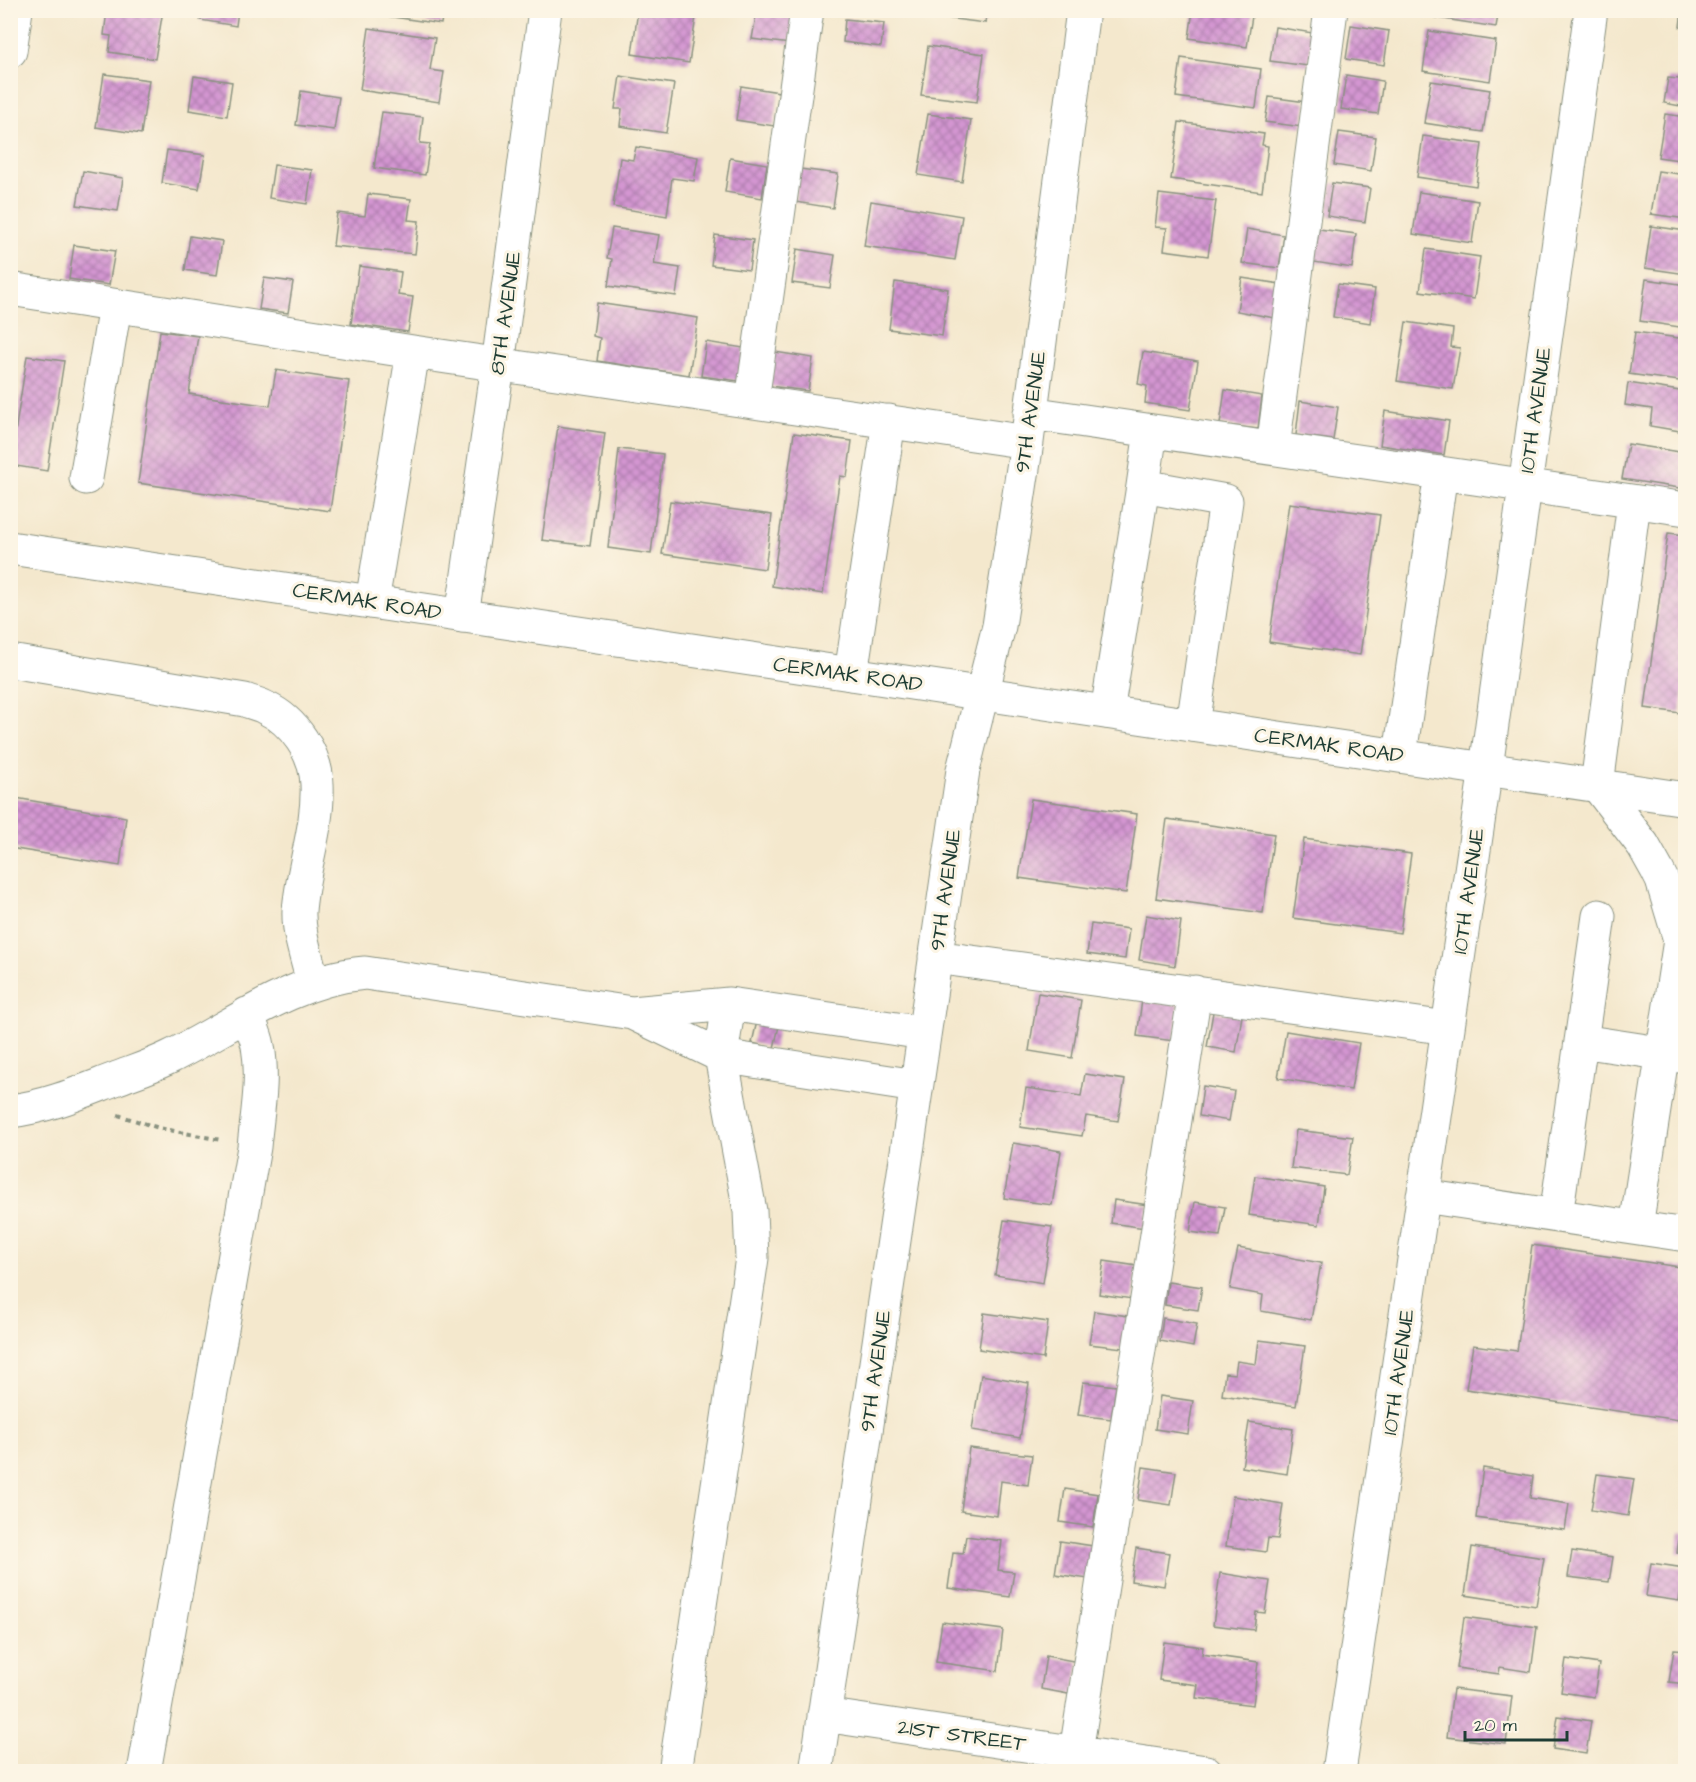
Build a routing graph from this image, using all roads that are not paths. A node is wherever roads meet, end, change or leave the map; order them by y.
1 (16, 10) edge
2 (545, 10) edge
3 (807, 10) edge
4 (1083, 10) edge
5 (1331, 10) edge
6 (1592, 10) edge
7 (10, 51) edge
8 (10, 289) edge
9 (115, 306) junction
10 (413, 352) junction
11 (498, 364) junction
12 (752, 401) junction
13 (889, 421) junction
14 (1028, 427) junction
15 (1150, 431) junction
16 (1273, 448) junction
17 (1441, 473) junction
18 (86, 478) dead end
19 (1524, 485) junction
20 (1143, 486) junction
21 (1634, 502) junction
22 (1686, 509) edge
23 (10, 548) edge
24 (372, 602) junction
25 (462, 616) junction
26 (10, 661) edge
27 (851, 674) junction
28 (982, 694) junction
29 (1107, 712) junction
30 (1193, 725) junction
31 (1400, 755) junction
32 (1486, 768) junction
33 (1597, 785) junction
34 (1686, 799) edge
35 (1599, 916) dead end
36 (1683, 936) edge
37 (935, 957) junction
38 (314, 983) junction
39 (1195, 992) junction
40 (729, 1004) junction
41 (632, 1013) junction
42 (247, 1014) junction
43 (1448, 1028) junction
44 (924, 1033) junction
45 (1581, 1041) junction
46 (1674, 1055) edge
47 (721, 1056) junction
48 (916, 1086) junction
49 (10, 1111) edge
50 (1424, 1196) junction
51 (1556, 1216) junction
52 (1636, 1227) junction
53 (1686, 1235) edge
54 (824, 1715) junction
55 (1076, 1752) junction
56 (144, 1772) edge
57 (675, 1772) edge
58 (816, 1772) edge
59 (1206, 1772) edge
60 (1339, 1772) edge

1 - 7 street
2 - 11 street, 8TH AVENUE
3 - 12 street
4 - 14 street, 9TH AVENUE
5 - 16 street
6 - 19 street, 10TH AVENUE
8 - 9 street
9 - 10 street
9 - 18 street
10 - 11 street
10 - 24 street
11 - 12 street
11 - 25 street, 8TH AVENUE
12 - 13 street
13 - 14 street
13 - 27 street
14 - 15 street
14 - 28 street, 9TH AVENUE
15 - 16 street
15 - 20 street
16 - 17 street
17 - 19 street
17 - 31 street
19 - 21 street
19 - 32 street, 10TH AVENUE
20 - 29 street
20 - 30 street
21 - 22 street
21 - 33 street
23 - 24 street, CERMAK ROAD
24 - 25 street, CERMAK ROAD
25 - 27 street, CERMAK ROAD
26 - 38 street
27 - 28 street, CERMAK ROAD
28 - 29 street, CERMAK ROAD
28 - 37 street, 9TH AVENUE
29 - 30 street, CERMAK ROAD
30 - 31 street, CERMAK ROAD
31 - 32 street, CERMAK ROAD
32 - 33 street, CERMAK ROAD
32 - 43 street, 10TH AVENUE
33 - 34 street, CERMAK ROAD
33 - 36 street
35 - 45 street
36 - 46 street
37 - 39 street
37 - 44 street, 9TH AVENUE
38 - 41 street
38 - 42 street
39 - 43 street
39 - 55 street
40 - 41 street
40 - 44 street
40 - 47 street
41 - 47 street
42 - 49 street
42 - 56 street
43 - 50 street, 10TH AVENUE
44 - 48 street, 9TH AVENUE
45 - 46 street
45 - 51 street
46 - 52 street
47 - 48 street
47 - 57 street
48 - 54 street, 9TH AVENUE
50 - 51 street
50 - 60 street, 10TH AVENUE
51 - 52 street
52 - 53 street
54 - 55 street, 21ST STREET
54 - 58 street, 9TH AVENUE
55 - 59 street, 21ST STREET

